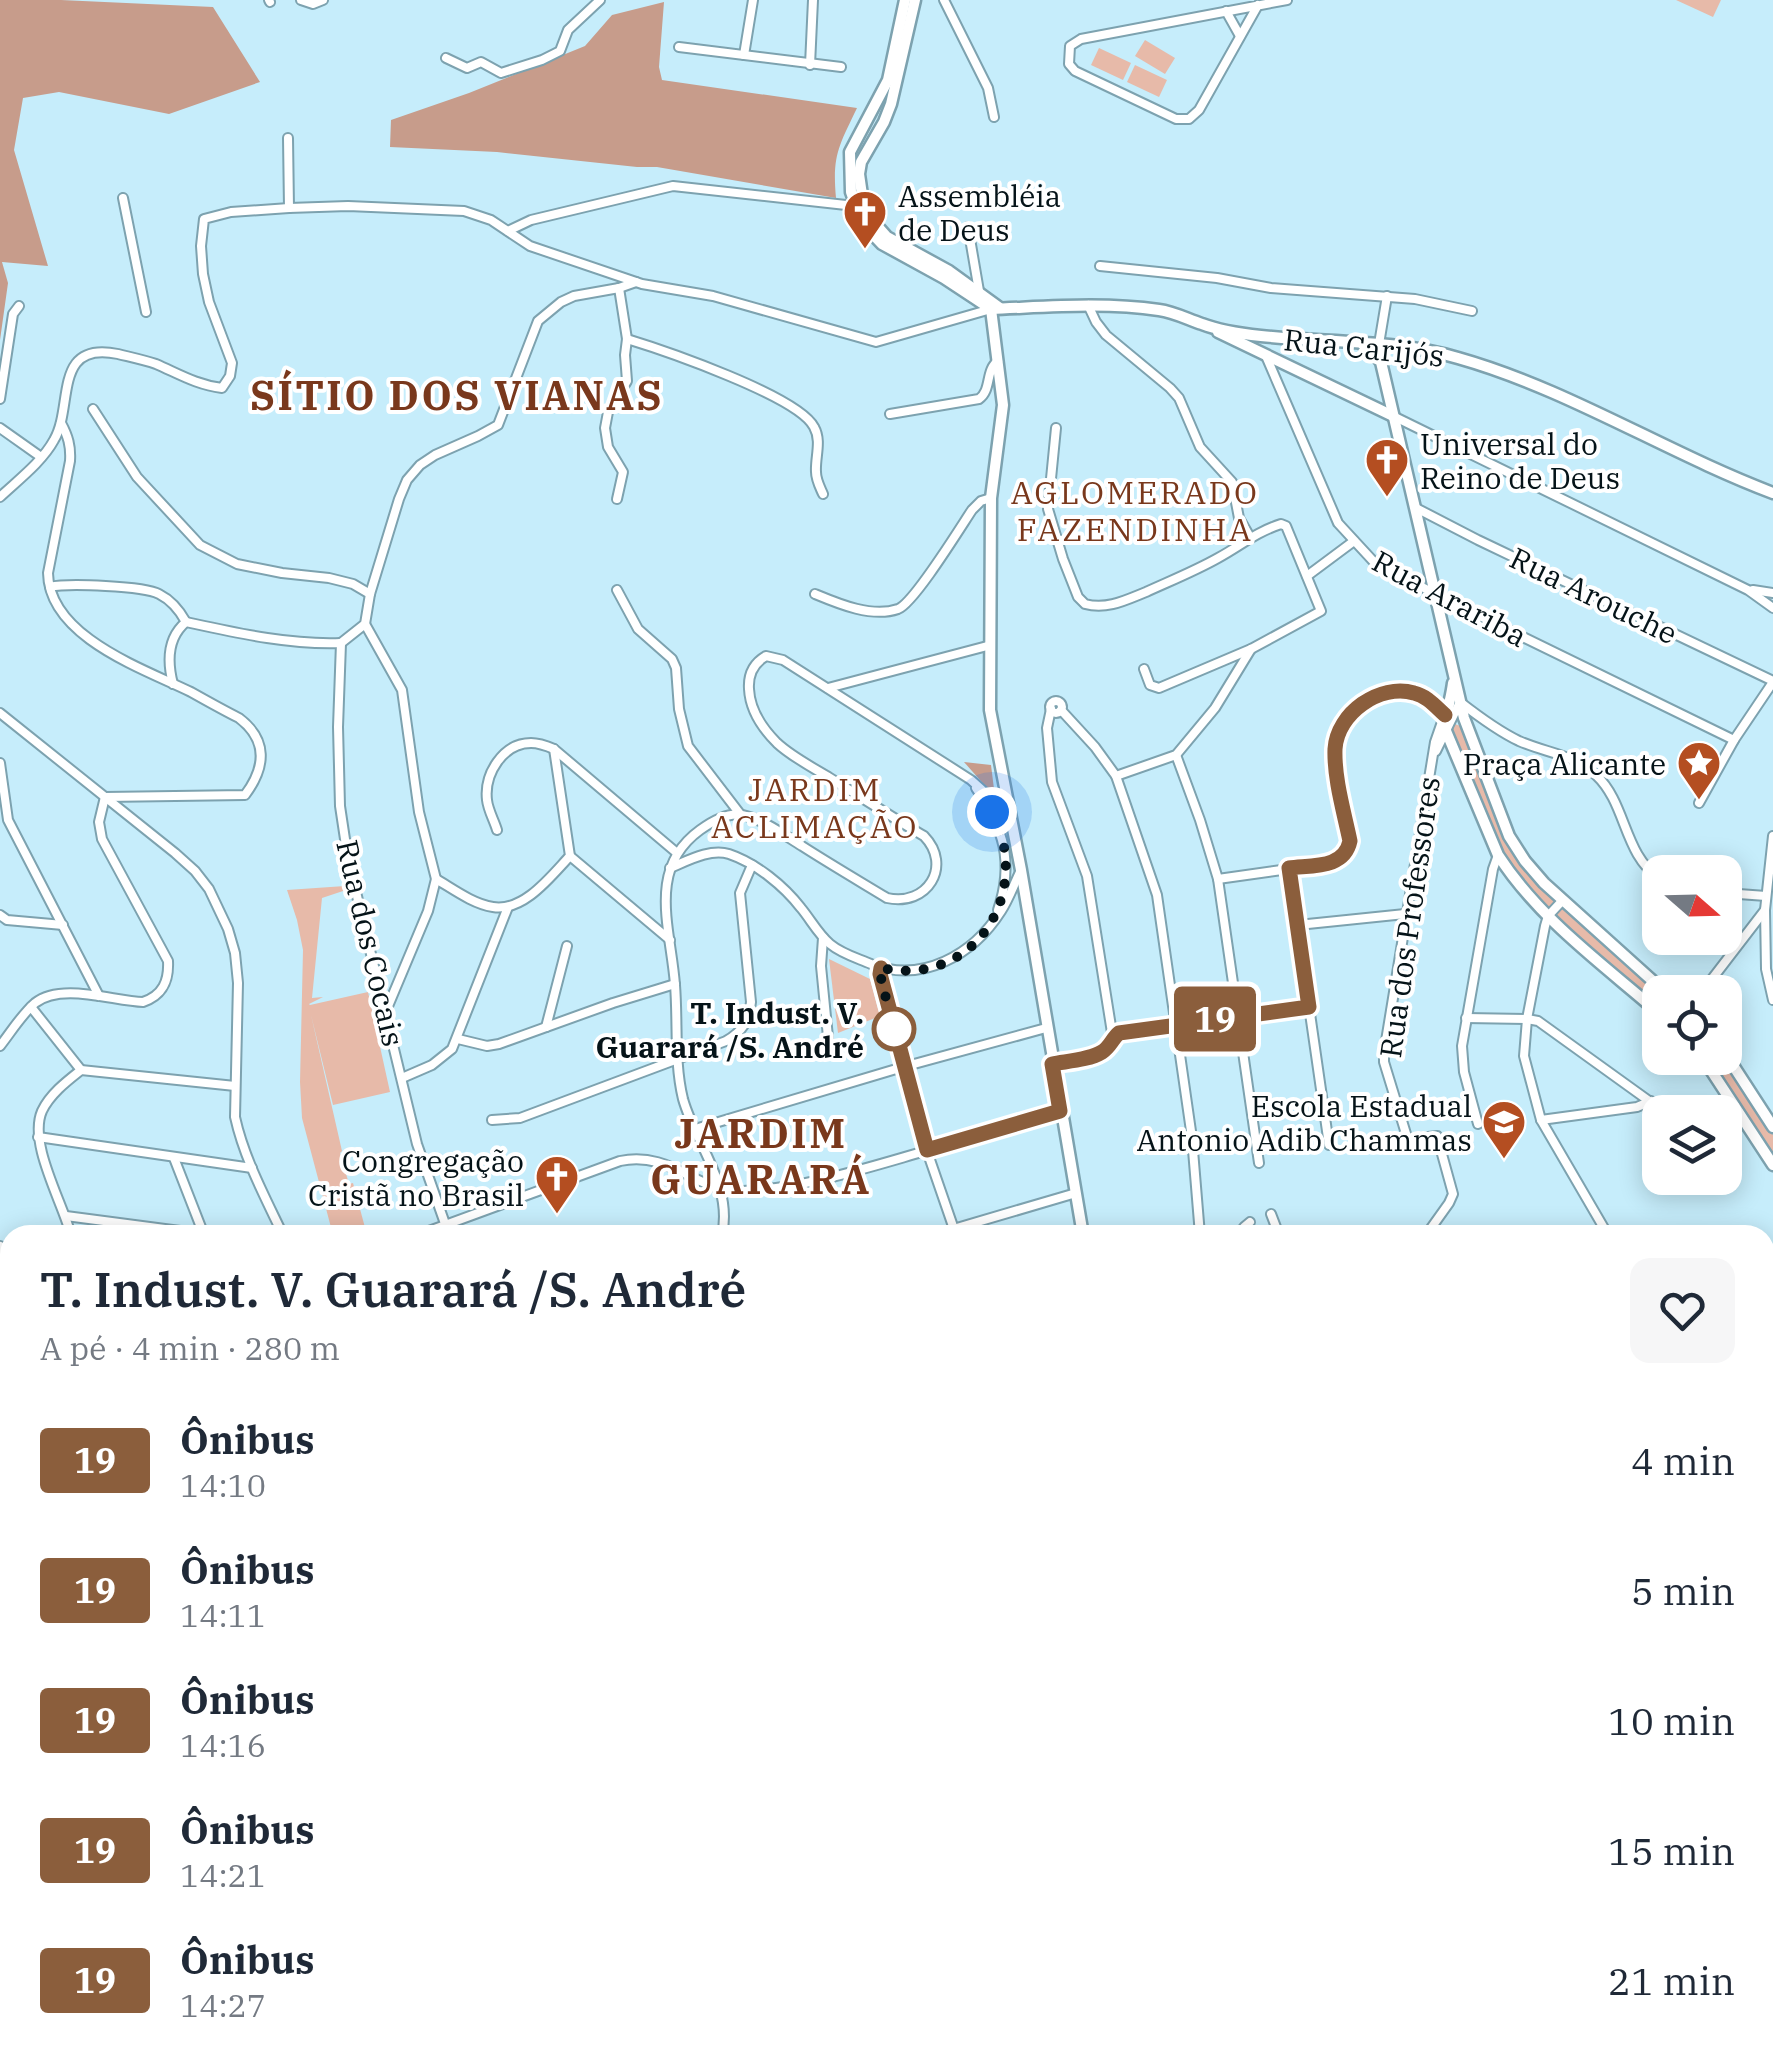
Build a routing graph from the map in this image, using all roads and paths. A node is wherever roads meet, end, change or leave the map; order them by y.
1 (301, 0) edge
2 (323, 0) edge
3 (600, 0) edge
4 (753, 0) edge
5 (813, 0) edge
6 (905, 0) edge
7 (915, 0) edge
8 (944, 0) edge
9 (1288, 0) edge
10 (1258, 5) junction
11 (1226, 11) junction
12 (1240, 36) junction
13 (679, 47) dead end
14 (744, 55) junction
15 (446, 58) dead end
16 (810, 64) junction
17 (841, 67) dead end
18 (994, 117) dead end
19 (288, 138) dead end
20 (123, 198) dead end
21 (855, 206) junction
22 (290, 208) junction
23 (867, 222) junction
24 (968, 227) dead end
25 (508, 231) junction
26 (1100, 266) dead end
27 (636, 282) junction
28 (619, 288) junction
29 (978, 291) junction
30 (1387, 296) junction
31 (1088, 305) junction
32 (19, 306) dead end
33 (996, 309) junction
34 (1472, 311) dead end
35 (146, 312) dead end
36 (1204, 325) junction
37 (627, 338) junction
38 (1281, 338) junction
39 (1358, 343) junction
40 (1379, 344) junction
41 (1402, 347) junction
42 (1271, 359) junction
43 (998, 361) junction
44 (1381, 362) junction
45 (0, 399) edge
46 (93, 408) dead end
47 (890, 414) dead end
48 (1393, 416) junction
49 (61, 423) junction
50 (0, 428) edge
51 (1056, 428) dead end
52 (41, 456) junction
53 (1773, 493) edge
54 (823, 494) dead end
55 (0, 497) edge
56 (991, 498) junction
57 (617, 499) dead end
58 (1416, 508) junction
59 (1250, 537) junction
60 (1354, 541) junction
61 (1308, 576) junction
62 (50, 587) junction
63 (617, 590) dead end
64 (1748, 590) junction
65 (1773, 593) edge
66 (370, 594) junction
67 (815, 594) dead end
68 (1435, 595) junction
69 (1773, 608) edge
70 (186, 622) junction
71 (365, 624) junction
72 (341, 643) junction
73 (991, 645) junction
74 (1252, 649) junction
75 (1144, 669) dead end
76 (1453, 677) junction
77 (1773, 682) edge
78 (173, 684) junction
79 (828, 688) junction
80 (1460, 702) junction
81 (1, 716) edge
82 (1454, 716) junction
83 (1446, 731) junction
84 (1734, 740) junction
85 (554, 749) junction
86 (1433, 754) junction
87 (1176, 755) junction
88 (0, 763) edge
89 (1116, 776) junction
90 (971, 780) junction
91 (105, 797) junction
92 (1699, 803) dead end
93 (740, 814) junction
94 (4, 818) edge
95 (1012, 822) junction
96 (498, 830) dead end
97 (1773, 836) edge
98 (678, 853) junction
99 (1498, 855) junction
100 (570, 856) junction
101 (1642, 863) edge
102 (752, 864) junction
103 (670, 868) junction
104 (1289, 868) junction
105 (1020, 870) junction
106 (436, 879) junction
107 (1218, 879) junction
108 (1742, 894) edge
109 (1766, 896) junction
110 (1562, 901) junction
111 (508, 907) junction
112 (666, 907) junction
113 (1765, 910) junction
114 (641, 914) junction
115 (1405, 914) junction
116 (1548, 916) junction
117 (3, 917) edge
118 (994, 922) junction
119 (1298, 925) junction
120 (63, 926) junction
121 (0, 928) edge
122 (823, 938) junction
123 (671, 941) junction
124 (567, 946) dead end
125 (881, 968) junction
126 (1646, 975) edge
127 (1715, 975) edge
128 (675, 984) junction
129 (99, 996) junction
130 (1642, 998) edge
131 (1773, 1000) edge
132 (31, 1007) junction
133 (1309, 1007) junction
134 (386, 1012) junction
135 (1238, 1016) junction
136 (1466, 1018) junction
137 (1527, 1018) junction
138 (1176, 1024) junction
139 (546, 1027) junction
140 (1046, 1028) junction
141 (828, 1038) dead end
142 (1112, 1038) junction
143 (458, 1039) junction
144 (0, 1046) edge
145 (678, 1060) junction
146 (1052, 1064) junction
147 (903, 1067) junction
148 (81, 1070) junction
149 (1714, 1075) edge
150 (1739, 1075) edge
151 (402, 1078) junction
152 (235, 1086) junction
153 (1643, 1095) edge
154 (1642, 1105) edge
155 (1060, 1111) junction
156 (492, 1120) dead end
157 (1541, 1120) junction
158 (1478, 1124) dead end
159 (1773, 1127) edge
160 (695, 1129) junction
161 (38, 1137) junction
162 (1329, 1145) dead end
163 (927, 1150) junction
164 (174, 1158) junction
165 (1768, 1160) edge
166 (1259, 1163) dead end
167 (252, 1168) junction
168 (722, 1190) junction
169 (1076, 1193) junction
170 (1270, 1214) dead end
171 (66, 1216) junction
172 (1250, 1222) dead end
173 (68, 1225) edge
174 (127, 1225) edge
175 (200, 1225) edge
176 (278, 1225) edge
177 (446, 1225) edge
178 (460, 1225) edge
179 (724, 1225) edge
180 (953, 1225) edge
181 (977, 1225) edge
182 (1081, 1225) edge
183 (1199, 1225) edge
184 (1247, 1225) edge
185 (1275, 1225) edge
186 (1432, 1225) edge
187 (1602, 1225) edge

1 - 2 street
3 - 15 street
4 - 14 street
5 - 16 street
6 - 21 main road
7 - 23 main road
8 - 18 street
9 - 10 street
10 - 11 street
10 - 12 street
11 - 12 street
11 - 12 street
13 - 14 street
14 - 16 street
16 - 17 street
19 - 22 street
20 - 35 street
21 - 23 main road
21 - 25 street
22 - 25 street
22 - 49 street
23 - 29 main road
23 - 33 main road
24 - 29 street
25 - 27 street
26 - 30 street
27 - 28 street
27 - 33 street
28 - 37 street
28 - 66 street
29 - 33 main road
30 - 34 street
30 - 40 street
31 - 33 main road, Rua Carijós
31 - 36 main road, Rua Carijós
31 - 59 street
32 - 45 street
33 - 43 main road
36 - 38 main road, Rua Carijós
36 - 42 main road
37 - 54 street
37 - 57 street
38 - 39 main road, Rua Carijós
38 - 42 main road
39 - 40 main road, Rua Carijós
39 - 44 main road
40 - 41 main road, Rua Carijós
41 - 44 main road
41 - 53 main road, Rua Carijós
42 - 48 main road
42 - 60 street, Rua Arariba
43 - 47 street
43 - 56 main road
44 - 48 main road
46 - 66 street
48 - 58 main road
48 - 64 street
49 - 52 street
49 - 62 street
50 - 52 street
51 - 59 street
52 - 55 street
56 - 67 street
56 - 73 main road
58 - 68 main road
58 - 77 street, Rua Arouche
59 - 61 street
60 - 61 street
60 - 68 street, Rua Arariba
61 - 74 street
62 - 70 street
62 - 78 street
63 - 93 street
64 - 65 street
64 - 69 street
66 - 71 street
68 - 76 main road
68 - 84 street, Rua Arariba
70 - 72 street
70 - 78 street
71 - 72 street
71 - 106 street
72 - 134 street, Rua dos Cocais
73 - 79 street
73 - 95 main road
74 - 75 street
74 - 87 street
76 - 80 main road
76 - 82 main road
77 - 84 street
78 - 91 street
79 - 90 street
79 - 93 street
80 - 82 main road
80 - 101 street
81 - 91 street
82 - 83 main road
82 - 86 street, Rua dos Professores
82 - 104 street
82 - 110 main road
83 - 86 street, Rua dos Professores
83 - 99 main road
84 - 92 street
85 - 96 street
85 - 98 street
85 - 100 street
86 - 115 street, Rua dos Professores
87 - 89 street
87 - 107 street
88 - 94 street
89 - 138 street
89 - 142 street
90 - 95 street
90 - 118 street
91 - 129 street
91 - 152 street
93 - 98 street
94 - 120 street
95 - 105 main road
97 - 109 street
98 - 103 street
99 - 116 main road
99 - 136 street
100 - 111 street
100 - 114 street
102 - 103 street
102 - 122 street
102 - 145 street
103 - 112 street
104 - 107 street
104 - 119 street
105 - 118 street
105 - 140 main road
106 - 111 street
106 - 134 street
107 - 135 street
108 - 109 street
109 - 113 street
110 - 116 street
110 - 126 main road
111 - 143 street
112 - 114 street
112 - 123 street
113 - 127 street
113 - 131 street
114 - 123 street
115 - 119 street
115 - 186 street, Rua dos Professores
116 - 130 main road
116 - 137 street
117 - 120 street
117 - 121 street
118 - 125 street
119 - 133 street
120 - 129 street
122 - 125 street
122 - 141 street
123 - 128 street
124 - 139 street
125 - 147 street
128 - 139 street
128 - 145 street
129 - 132 street
132 - 144 street
132 - 148 street
133 - 135 street
133 - 162 street
134 - 151 street, Rua dos Cocais
135 - 138 street
135 - 166 street
136 - 137 street
136 - 158 street
137 - 153 street
137 - 157 street
138 - 142 street
138 - 183 street
139 - 143 street
140 - 146 main road
140 - 147 street
142 - 146 street
143 - 151 street
145 - 156 street
145 - 160 street
146 - 155 main road
147 - 160 street
147 - 163 street
148 - 152 street
148 - 161 street
149 - 165 main road
150 - 159 main road
151 - 177 street, Rua dos Cocais
152 - 167 street
154 - 157 street
155 - 163 street
155 - 169 main road
157 - 187 street
160 - 168 street
161 - 164 street
161 - 171 street
163 - 168 street
163 - 180 street
164 - 167 street
164 - 175 street
167 - 176 street
168 - 178 street
168 - 179 street
169 - 181 street
169 - 182 main road
170 - 185 street
171 - 173 street
171 - 174 street
172 - 184 street

